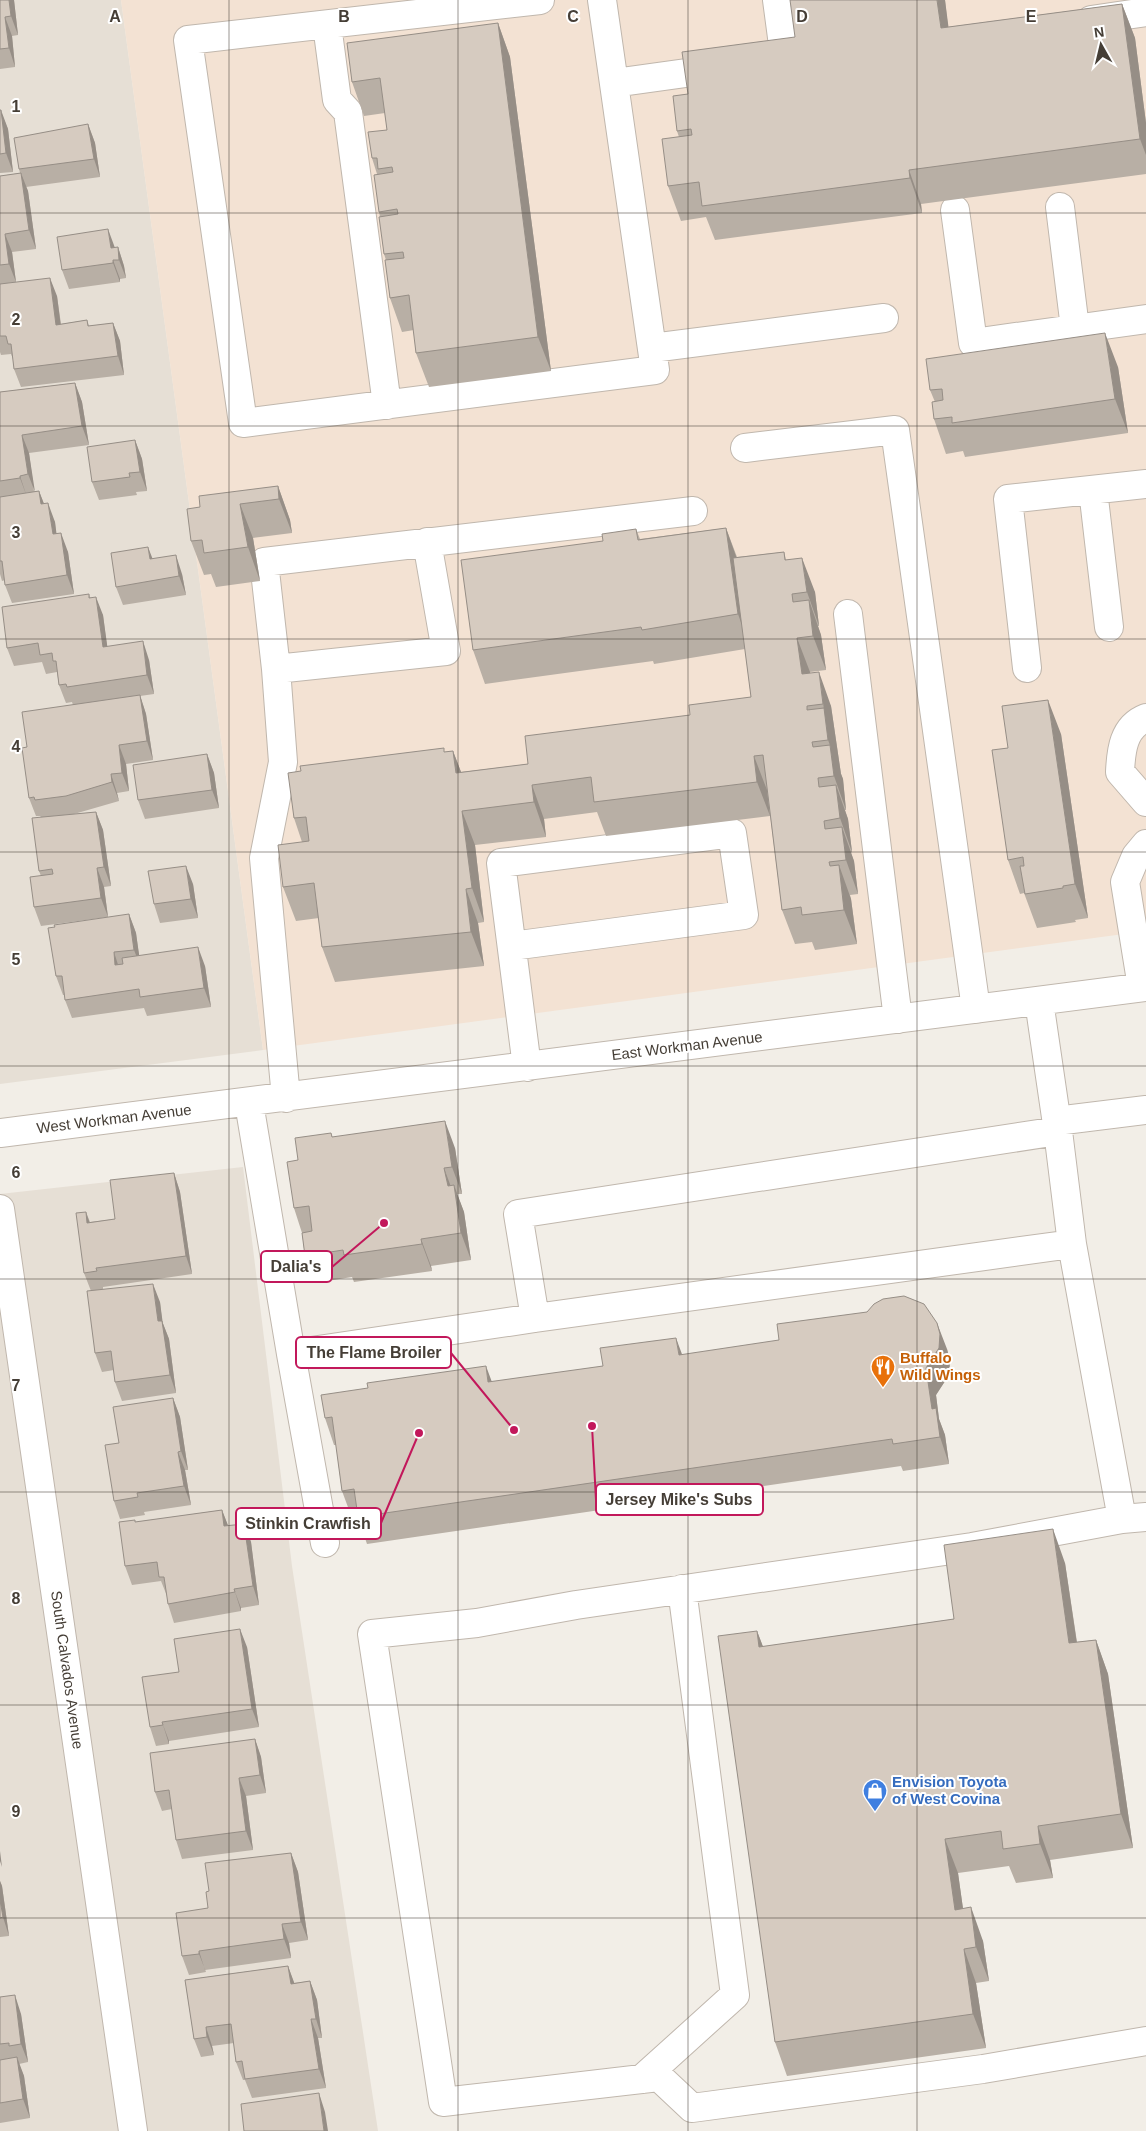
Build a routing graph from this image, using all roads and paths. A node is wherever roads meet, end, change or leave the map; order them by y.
1 (540, 0) edge
2 (602, 0) edge
3 (777, 0) edge
4 (1146, 12) edge
5 (1071, 22) edge
6 (327, 25) junction
7 (614, 83) junction
8 (1060, 206) dead end
9 (955, 210) dead end
10 (884, 318) dead end
11 (1146, 319) edge
12 (1075, 328) junction
13 (652, 348) junction
14 (387, 405) junction
15 (745, 448) dead end
16 (1146, 484) edge
17 (1093, 490) junction
18 (693, 511) dead end
19 (427, 542) junction
20 (848, 614) dead end
21 (1110, 627) dead end
22 (1027, 668) dead end
23 (276, 669) junction
24 (1146, 718) edge
25 (1146, 802) edge
26 (1146, 844) edge
27 (512, 946) junction
28 (1144, 987) edge
29 (1039, 1001) junction
30 (976, 1008) junction
31 (898, 1019) junction
32 (527, 1067) junction
33 (286, 1098) junction
34 (239, 1104) junction
35 (1146, 1110) edge
36 (1057, 1126) junction
37 (0, 1133) edge
38 (0, 1209) edge
39 (1072, 1244) junction
40 (535, 1318) junction
41 (291, 1354) junction
42 (1134, 1518) edge
43 (325, 1543) dead end
44 (682, 1589) junction
45 (1146, 2041) edge
46 (642, 2079) junction
47 (133, 2131) edge

1 - 6 street
2 - 7 street
3 - 7 street
4 - 5 street
6 - 14 street
6 - 14 street
7 - 13 street
8 - 12 street
9 - 12 street
10 - 13 street
11 - 12 street
13 - 14 street
15 - 30 street
16 - 17 street
17 - 21 street
17 - 22 street
18 - 19 street
19 - 23 street
19 - 23 street
20 - 31 street
23 - 33 street
24 - 25 street
26 - 28 street
27 - 27 street
27 - 32 street
28 - 29 street, East Workman Avenue
29 - 30 street, East Workman Avenue
29 - 36 street
30 - 31 street, East Workman Avenue
31 - 32 street, East Workman Avenue
32 - 33 street, East Workman Avenue
33 - 34 street, East Workman Avenue
34 - 37 street, West Workman Avenue
34 - 41 street
35 - 36 street
36 - 39 street
36 - 40 street
38 - 47 street, South Calvados Avenue
39 - 40 street
39 - 42 street
40 - 41 street
41 - 43 street
42 - 44 street
44 - 46 street
44 - 46 street
45 - 46 street

